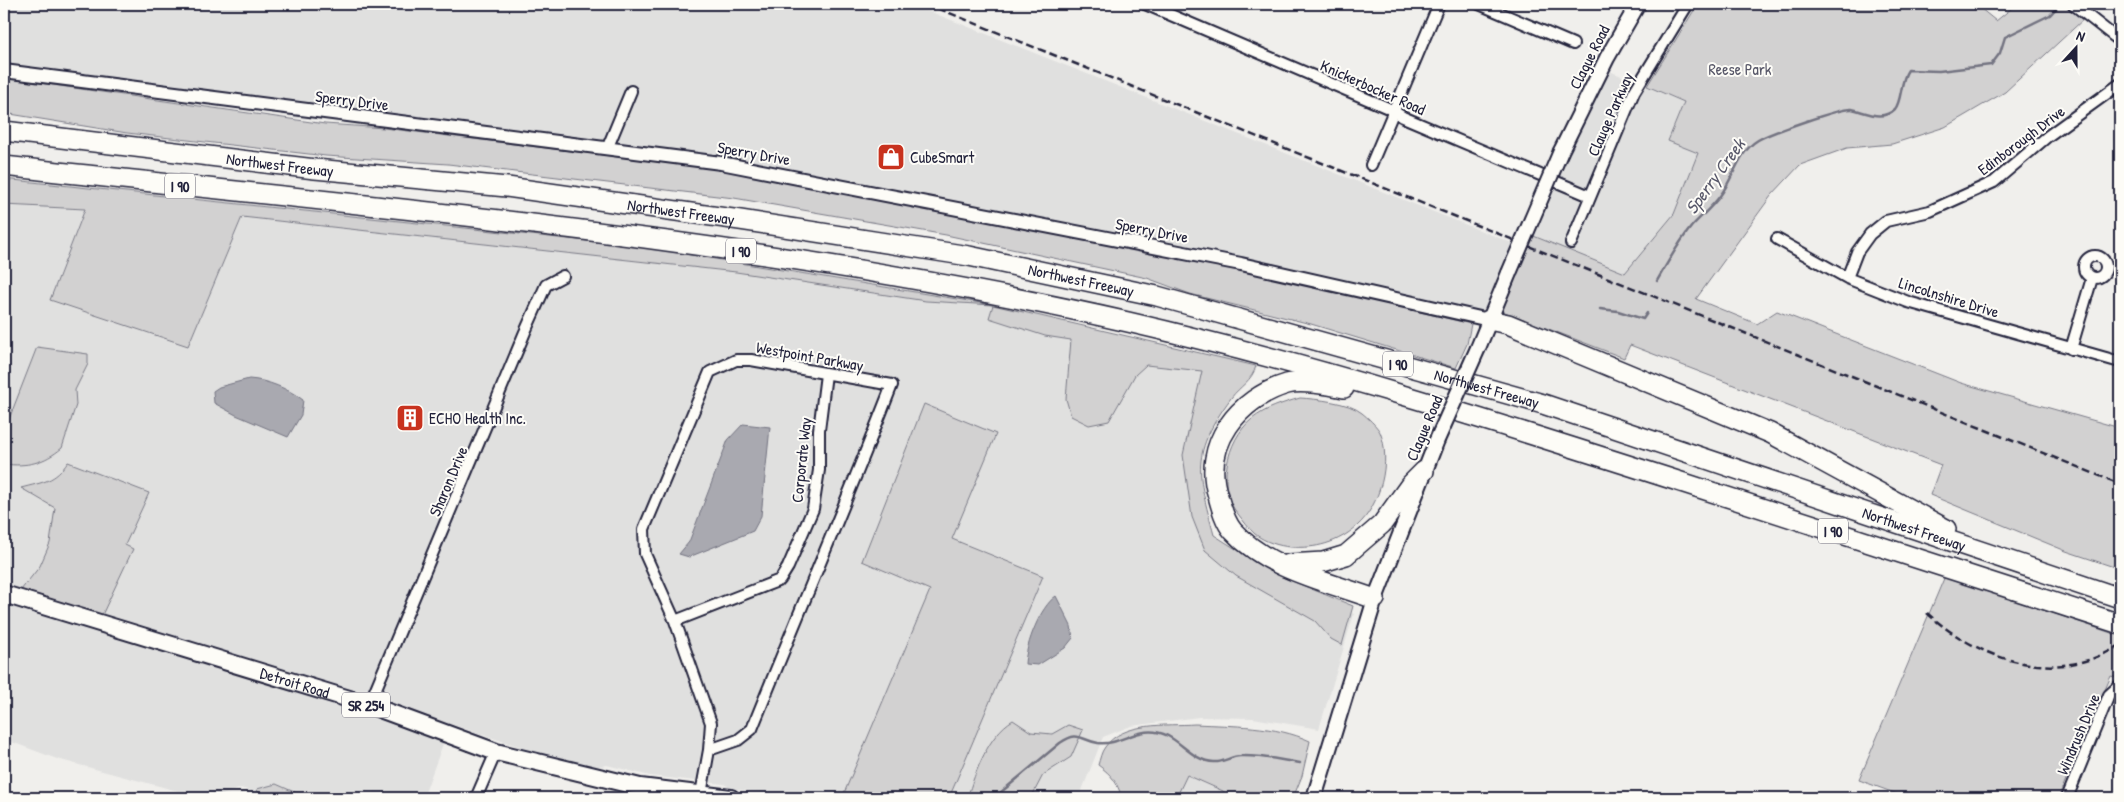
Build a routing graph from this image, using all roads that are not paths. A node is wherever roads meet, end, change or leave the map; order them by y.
1 (1145, 4) edge
2 (1439, 4) edge
3 (1479, 4) edge
4 (1638, 4) edge
5 (1688, 4) edge
6 (2073, 4) edge
7 (2120, 41) edge
8 (1574, 44) dead end
9 (4, 71) edge
10 (2120, 84) edge
11 (631, 91) dead end
12 (1395, 112) junction
13 (4, 126) edge
14 (4, 131) edge
15 (29, 133) junction
16 (608, 149) junction
17 (1371, 165) dead end
18 (4, 166) edge
19 (1590, 196) junction
20 (1777, 239) dead end
21 (1571, 243) dead end
22 (563, 276) dead end
23 (1847, 278) junction
24 (2092, 278) dead end
25 (1489, 320) junction
26 (2071, 349) junction
27 (2120, 362) edge
28 (826, 374) junction
29 (1428, 401) junction
30 (1424, 471) junction
31 (2008, 560) junction
32 (1277, 564) junction
33 (4, 594) edge
34 (2120, 598) edge
35 (1375, 599) junction
36 (675, 621) junction
37 (2120, 624) edge
38 (2120, 685) edge
39 (369, 706) junction
40 (709, 750) junction
41 (496, 752) junction
42 (701, 794) junction
43 (476, 798) edge
44 (731, 798) edge
45 (1314, 798) edge
46 (2067, 798) edge

1 - 12 street, Knickerbocker Road
2 - 12 street
3 - 8 street
4 - 25 main road, Clague Road, bridge
5 - 19 street, Clauge Parkway
6 - 7 street
9 - 16 street, Sperry Drive
10 - 23 street, Edinborough Drive
11 - 16 street
12 - 17 street
12 - 19 street, Knickerbocker Road
13 - 15 highway
14 - 15 highway, Northwest Freeway / I 90
15 - 31 highway, Northwest Freeway / I 90
16 - 25 street, Sperry Drive
18 - 29 highway, Northwest Freeway / I 90
19 - 21 street, Clauge Parkway
20 - 23 street, Lincolnshire Drive
22 - 39 street, Sharon Drive
23 - 26 street, Lincolnshire Drive
24 - 26 street
25 - 30 main road, Clague Road, bridge
25 - 31 highway
26 - 27 street, Lincolnshire Drive
28 - 36 street, Corporate Way
28 - 36 street, Westpoint Parkway
28 - 40 street, Westpoint Parkway
29 - 32 highway
29 - 37 highway, Northwest Freeway / I 90
30 - 32 highway
30 - 35 main road, Clague Road
31 - 34 highway, Northwest Freeway / I 90
32 - 35 highway
33 - 39 main road, Detroit Road / SR 254
35 - 45 main road, Clague Road
36 - 40 street, Westpoint Parkway
38 - 46 street, Windrush Drive
39 - 41 main road, Detroit Road / SR 254
40 - 42 street, Westpoint Parkway
41 - 42 main road, Detroit Road / SR 254
41 - 43 street
42 - 44 main road, Detroit Road / SR 254

